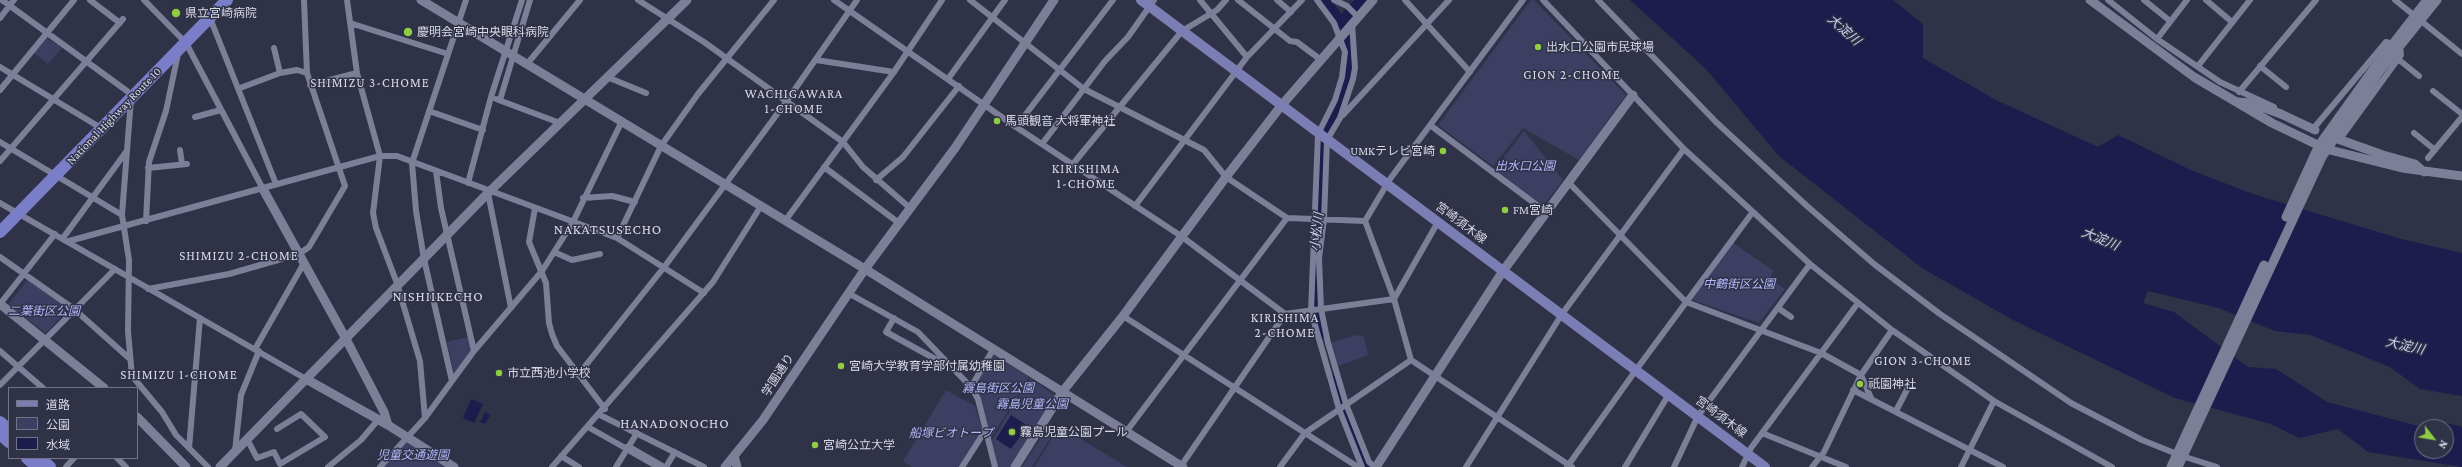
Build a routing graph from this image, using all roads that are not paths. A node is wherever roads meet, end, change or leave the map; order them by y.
1 (2, 0) edge
2 (14, 0) edge
3 (74, 0) edge
4 (90, 0) edge
5 (144, 0) edge
6 (216, 0) edge
7 (227, 0) edge
8 (304, 0) edge
9 (347, 0) edge
10 (421, 0) edge
11 (466, 0) edge
12 (522, 0) edge
13 (530, 0) edge
14 (580, 0) edge
15 (638, 0) edge
16 (687, 0) edge
17 (774, 0) edge
18 (834, 0) edge
19 (856, 0) edge
20 (942, 0) edge
21 (970, 0) edge
22 (1005, 0) edge
23 (1054, 0) edge
24 (1112, 0) edge
25 (1200, 0) edge
26 (1226, 0) edge
27 (1238, 0) edge
28 (1277, 0) edge
29 (1302, 0) edge
30 (1317, 0) edge
31 (1334, 0) edge
32 (1373, 0) edge
33 (1405, 0) edge
34 (1449, 0) edge
35 (1523, 0) edge
36 (1543, 0) edge
37 (1598, 0) edge
38 (2090, 0) edge
39 (2108, 0) edge
40 (2144, 0) edge
41 (2187, 0) edge
42 (2206, 0) edge
43 (2250, 0) edge
44 (2316, 0) edge
45 (2395, 0) edge
46 (2427, 0) edge
47 (2436, 0) edge
48 (1148, 2) edge
49 (10, 6) junction
50 (849, 10) junction
51 (1290, 12) junction
52 (1212, 13) junction
53 (1358, 17) junction
54 (0, 18) edge
55 (210, 18) junction
56 (669, 18) junction
57 (992, 18) junction
58 (2418, 19) junction
59 (2170, 21) junction
60 (350, 22) junction
61 (2232, 22) junction
62 (458, 23) junction
63 (1427, 24) junction
64 (1274, 29) junction
65 (1182, 31) junction
66 (1345, 32) junction
67 (47, 33) junction
68 (2157, 38) junction
69 (181, 43) junction
70 (1025, 43) junction
71 (2396, 46) junction
72 (274, 48) dead end
73 (908, 51) junction
74 (448, 54) junction
75 (509, 54) junction
76 (2462, 54) edge
77 (1246, 57) junction
78 (726, 58) junction
79 (2398, 59) junction
80 (816, 60) junction
81 (1321, 60) junction
82 (86, 62) junction
83 (527, 64) junction
84 (2198, 66) junction
85 (2260, 66) junction
86 (0, 67) edge
87 (1059, 70) junction
88 (1236, 71) junction
89 (894, 72) junction
90 (1470, 72) junction
91 (280, 73) junction
92 (307, 73) junction
93 (357, 73) junction
94 (12, 75) junction
95 (2419, 76) dead end
96 (607, 77) junction
97 (948, 79) junction
98 (310, 86) junction
99 (959, 86) junction
100 (2286, 87) dead end
101 (240, 88) junction
102 (1084, 89) junction
103 (0, 90) edge
104 (2433, 91) dead end
105 (2238, 92) junction
106 (646, 93) dead end
107 (129, 94) junction
108 (1633, 95) junction
109 (491, 97) junction
110 (54, 99) junction
111 (500, 100) junction
112 (585, 100) junction
113 (786, 102) junction
114 (2235, 102) junction
115 (986, 104) junction
116 (1281, 106) junction
117 (1119, 107) junction
118 (221, 110) junction
119 (429, 111) junction
120 (2462, 115) edge
121 (195, 117) dead end
122 (1340, 118) junction
123 (2290, 118) junction
124 (622, 121) junction
125 (560, 123) junction
126 (1430, 125) junction
127 (98, 126) junction
128 (1016, 127) junction
129 (482, 130) junction
130 (2314, 130) joint
131 (2414, 134) dead end
132 (1322, 136) junction
133 (1184, 138) junction
134 (2338, 138) joint
135 (0, 142) edge
136 (843, 142) junction
137 (1042, 144) junction
138 (661, 146) junction
139 (1684, 148) junction
140 (11, 149) junction
141 (180, 150) dead end
142 (2435, 150) junction
143 (127, 151) junction
144 (2320, 151) junction
145 (380, 156) junction
146 (2428, 158) dead end
147 (0, 161) edge
148 (412, 163) junction
149 (1073, 164) junction
150 (148, 168) junction
151 (339, 168) junction
152 (824, 168) junction
153 (436, 171) junction
154 (53, 172) junction
155 (2424, 172) junction
156 (2462, 176) edge
157 (1226, 177) junction
158 (876, 180) junction
159 (468, 183) junction
160 (1569, 183) junction
161 (276, 184) junction
162 (1387, 184) junction
163 (726, 185) junction
164 (263, 189) junction
165 (489, 192) junction
166 (93, 196) junction
167 (583, 198) junction
168 (635, 202) junction
169 (0, 203) edge
170 (761, 206) junction
171 (1135, 206) junction
172 (535, 208) junction
173 (910, 208) junction
174 (14, 211) junction
175 (1546, 212) junction
176 (1752, 213) junction
177 (122, 215) junction
178 (1287, 218) junction
179 (1324, 219) junction
180 (0, 220) edge
181 (1314, 220) junction
182 (146, 221) junction
183 (785, 221) junction
184 (1364, 221) junction
185 (573, 222) junction
186 (1438, 222) junction
187 (899, 223) junction
188 (125, 228) junction
189 (0, 232) edge
190 (55, 234) junction
191 (449, 234) junction
192 (1619, 235) junction
193 (1181, 236) junction
194 (617, 238) junction
195 (66, 240) junction
196 (554, 252) junction
197 (299, 254) junction
198 (600, 254) dead end
199 (0, 257) edge
200 (424, 259) junction
201 (304, 264) junction
202 (1810, 264) junction
203 (665, 266) junction
204 (115, 269) junction
205 (864, 269) junction
206 (542, 271) junction
207 (1503, 271) junction
208 (25, 274) junction
209 (127, 277) junction
210 (1240, 279) junction
211 (398, 286) junction
212 (148, 289) junction
213 (704, 293) junction
214 (848, 293) junction
215 (1394, 299) junction
216 (1686, 302) junction
217 (1858, 303) junction
218 (0, 304) edge
219 (511, 308) junction
220 (1778, 308) junction
221 (74, 309) junction
222 (1321, 309) junction
223 (1311, 311) junction
224 (1285, 314) junction
225 (1562, 314) junction
226 (1123, 316) junction
227 (200, 318) junction
228 (894, 318) junction
229 (1791, 318) dead end
230 (1761, 330) junction
231 (1892, 330) junction
232 (346, 339) junction
233 (45, 340) junction
234 (994, 348) junction
235 (257, 350) junction
236 (474, 351) junction
237 (0, 352) edge
238 (1821, 353) junction
239 (1183, 355) junction
240 (130, 359) junction
241 (1411, 360) junction
242 (945, 361) junction
243 (18, 366) junction
244 (1636, 370) junction
245 (578, 375) junction
246 (1861, 375) junction
247 (1436, 376) junction
248 (306, 379) junction
249 (452, 381) junction
250 (1911, 382) dead end
251 (0, 384) edge
252 (42, 387) edge
253 (103, 387) edge
254 (137, 387) edge
255 (971, 387) junction
256 (1233, 388) junction
257 (138, 389) edge
258 (1854, 390) junction
259 (1063, 392) junction
260 (1669, 394) junction
261 (1871, 398) junction
262 (1994, 401) junction
263 (1342, 407) junction
264 (604, 409) junction
265 (1896, 411) junction
266 (600, 415) junction
267 (1698, 416) junction
268 (1498, 417) junction
269 (138, 418) edge
270 (426, 418) junction
271 (378, 420) junction
272 (0, 422) edge
273 (388, 425) junction
274 (588, 427) junction
275 (8, 429) edge
276 (277, 429) dead end
277 (986, 431) junction
278 (1126, 432) junction
279 (637, 433) junction
280 (1305, 433) junction
281 (1762, 433) junction
282 (0, 434) edge
283 (408, 438) junction
284 (247, 439) junction
285 (8, 441) edge
286 (189, 448) junction
287 (627, 449) junction
288 (1970, 450) junction
289 (235, 451) junction
290 (675, 452) junction
291 (1748, 455) junction
292 (561, 456) junction
293 (734, 456) junction
294 (1820, 457) junction
295 (28, 459) edge
296 (41, 459) edge
297 (73, 459) edge
298 (118, 459) edge
299 (2098, 464) edge
300 (1182, 466) edge
301 (1569, 466) edge
302 (37, 467) edge
303 (50, 467) edge
304 (66, 467) edge
305 (126, 467) edge
306 (186, 467) edge
307 (208, 467) edge
308 (220, 467) edge
309 (328, 467) edge
310 (380, 467) edge
311 (454, 467) edge
312 (552, 467) edge
313 (579, 467) edge
314 (616, 467) edge
315 (661, 467) edge
316 (666, 467) edge
317 (704, 467) edge
318 (725, 467) edge
319 (737, 467) edge
320 (962, 467) edge
321 (995, 467) edge
322 (1015, 467) edge
323 (1280, 467) edge
324 (1358, 467) edge
325 (1362, 467) edge
326 (1376, 467) edge
327 (1466, 467) edge
328 (1625, 467) edge
329 (1674, 467) edge
330 (1742, 467) edge
331 (1766, 467) edge
332 (1812, 467) edge
333 (1846, 467) edge
334 (1961, 467) edge
335 (2003, 467) edge
336 (2112, 467) edge
337 (2171, 467) edge
338 (2178, 467) edge
339 (2217, 467) edge

1 - 49 street
2 - 49 street
3 - 67 street
4 - 82 street
5 - 69 street
6 - 69 highway, National Highway Route 10
7 - 55 highway, National Highway Route 10
8 - 92 street
9 - 60 street
10 - 62 street
11 - 62 street
12 - 75 street
13 - 75 street
14 - 83 street
15 - 56 street
16 - 56 street
17 - 78 street
18 - 50 street
19 - 50 street
20 - 73 street
21 - 57 street
22 - 57 street
23 - 70 street, 学園通り
24 - 87 street
25 - 52 street
26 - 52 street
27 - 64 street
28 - 51 street
29 - 51 street
30 - 66 street
31 - 53 street
32 - 53 street
33 - 63 street
34 - 63 street
35 - 90 street
36 - 108 street
37 - 339 street
38 - 114 street
39 - 68 street
40 - 59 street
41 - 59 street
42 - 61 street
43 - 61 street
44 - 85 street
45 - 58 street
46 - 58 street
47 - 58 street
48 - 65 main road, 宮崎須木線
48 - 102 street
49 - 54 street
49 - 67 street
50 - 73 street
50 - 80 street
51 - 64 street
52 - 65 street
52 - 77 street
53 - 66 street
55 - 69 highway, National Highway Route 10
55 - 101 street
56 - 78 street
56 - 96 street
57 - 70 street
57 - 97 street
58 - 71 street
58 - 76 street
59 - 68 street
60 - 74 street
60 - 93 street
61 - 84 street
62 - 74 street
62 - 75 street
63 - 90 street
63 - 122 street
64 - 77 street
64 - 81 street
65 - 88 main road, 宮崎須木線
65 - 117 street
66 - 81 street
66 - 122 street
66 - 132 street
67 - 82 street
67 - 94 street
68 - 84 street
69 - 107 highway, National Highway Route 10
69 - 118 street
69 - 150 street
70 - 87 street
70 - 115 street, 学園通り
71 - 79 street
71 - 130 street
71 - 144 street
72 - 91 street
73 - 89 street
73 - 97 street
74 - 119 street
75 - 83 street
75 - 109 street
75 - 111 street
77 - 88 street
78 - 113 street
78 - 138 street
79 - 95 street
79 - 134 street
80 - 89 street
80 - 113 street
81 - 116 street
82 - 107 street
82 - 110 street
83 - 112 street
84 - 105 street
85 - 100 street
85 - 105 street
86 - 94 street
87 - 102 street
87 - 128 street
88 - 116 main road, 宮崎須木線
88 - 133 street
89 - 136 street
90 - 126 street
91 - 92 street
91 - 101 street
92 - 98 street
93 - 98 street
93 - 145 street
94 - 103 street
94 - 110 street
96 - 106 street
96 - 112 street
97 - 99 street
98 - 151 street
99 - 115 street
99 - 158 street
101 - 161 street
102 - 117 street
102 - 137 street
104 - 120 street
105 - 123 street
107 - 127 highway, National Highway Route 10
107 - 143 street
108 - 139 street
108 - 160 street
109 - 111 street
109 - 129 street
110 - 127 street
110 - 140 street
111 - 125 street
112 - 124 street
112 - 125 street
113 - 136 street
113 - 163 street
114 - 123 street
114 - 144 street
115 - 128 street
115 - 173 street, 学園通り
116 - 132 main road, 宮崎須木線
116 - 157 street
117 - 133 street
117 - 149 street
118 - 121 street
118 - 164 street
119 - 129 street
119 - 148 street
120 - 142 street
122 - 132 street
123 - 130 street
124 - 138 street
124 - 167 street
125 - 165 street
126 - 162 street
126 - 175 street
127 - 154 highway, National Highway Route 10
128 - 137 street
129 - 159 street
131 - 142 street
132 - 162 main road, 宮崎須木線
132 - 179 street
132 - 181 street
133 - 157 street
133 - 171 street
134 - 155 street
135 - 140 street
136 - 152 street
136 - 158 street
137 - 149 street
138 - 163 street
138 - 168 street
139 - 176 street
139 - 192 street
140 - 147 street
140 - 154 street
141 - 150 street
142 - 146 street
143 - 166 street
143 - 177 street
144 - 155 street
144 - 337 street
144 - 338 street
145 - 148 street
145 - 151 street
145 - 211 street
148 - 153 street
148 - 200 street
149 - 171 street
150 - 182 street
151 - 161 street
151 - 197 street
152 - 183 street
152 - 187 street
153 - 159 street
153 - 191 street
154 - 166 street
154 - 174 highway, National Highway Route 10
155 - 156 street
157 - 178 street
157 - 193 street
158 - 173 street
159 - 165 street
160 - 175 street
160 - 192 street
161 - 164 street
162 - 184 street
162 - 186 main road, 宮崎須木線
163 - 170 street
163 - 203 street
164 - 182 street
164 - 197 street
165 - 172 street
165 - 191 street
165 - 219 street
166 - 177 street
166 - 195 street
167 - 168 street
167 - 185 street
168 - 194 street
169 - 174 street
170 - 183 street
170 - 213 street
171 - 193 street
172 - 185 street
172 - 206 street
173 - 187 street, 学園通り
174 - 180 highway, National Highway Route 10
174 - 189 highway, National Highway Route 10
174 - 190 street
175 - 207 street
176 - 202 street
176 - 216 street
177 - 188 street
178 - 181 street
178 - 210 street
179 - 181 street
179 - 184 street
179 - 222 street
181 - 223 street
182 - 188 street
183 - 205 street
184 - 215 street
185 - 194 street
185 - 196 street
186 - 207 main road, 宮崎須木線
186 - 215 street
187 - 205 street, 学園通り
188 - 195 street
188 - 209 street
190 - 195 street
190 - 208 street
191 - 200 street
191 - 236 street
192 - 216 street
192 - 225 street
193 - 210 street
193 - 226 street
194 - 203 street
195 - 204 street
196 - 198 street
196 - 206 street
197 - 201 street
197 - 212 street
199 - 208 street
200 - 211 street
200 - 249 street
201 - 232 street
201 - 235 street
202 - 217 street
202 - 220 street
203 - 213 street
203 - 245 street
204 - 209 street
204 - 221 street
205 - 214 street, 学園通り
205 - 234 street
206 - 219 street
206 - 245 street
207 - 225 main road, 宮崎須木線
207 - 247 street
208 - 218 street
208 - 221 street
209 - 212 street
209 - 240 street
210 - 224 street
210 - 239 street
211 - 232 street
211 - 270 street
212 - 227 street
213 - 264 street
214 - 228 street
214 - 293 street, 学園通り
215 - 222 street
215 - 241 street
216 - 230 street
216 - 244 street
217 - 231 street
217 - 238 street
218 - 233 street
219 - 236 street
220 - 229 street
220 - 230 street
221 - 233 street
221 - 240 street
222 - 223 street
222 - 263 street
223 - 224 street
223 - 263 street
224 - 256 street
225 - 244 main road, 宮崎須木線
225 - 268 street
226 - 239 street
226 - 259 street
227 - 235 street
227 - 286 street
228 - 242 street
228 - 242 street
230 - 238 street
230 - 267 street
231 - 246 street
231 - 262 street
232 - 248 street
232 - 273 street
233 - 243 street
233 - 253 street
234 - 255 street
234 - 259 street
235 - 248 street
235 - 289 street
236 - 249 street
237 - 243 street
238 - 246 street
238 - 281 street
239 - 256 street
239 - 278 street
240 - 254 street
241 - 247 street
241 - 263 street
242 - 255 street
243 - 251 street
243 - 252 street
244 - 260 main road, 宮崎須木線
244 - 301 street
245 - 264 street
246 - 258 street
246 - 261 street
247 - 268 street
247 - 326 street
248 - 271 street
248 - 284 street
249 - 270 street
250 - 265 street
255 - 277 street
256 - 280 street
256 - 300 street
257 - 286 street
258 - 261 street
258 - 294 street
259 - 278 street
259 - 322 street
260 - 267 main road, 宮崎須木線
260 - 328 street
261 - 265 street
262 - 288 street
262 - 299 street
263 - 280 street
263 - 325 street
263 - 326 street
264 - 266 street
265 - 288 street
266 - 274 street
266 - 279 street
267 - 291 main road, 宮崎須木線
267 - 329 street
268 - 301 street
268 - 327 street
269 - 306 street
270 - 283 street
271 - 273 street
271 - 309 street
272 - 275 highway
273 - 283 street
274 - 287 street
274 - 292 street
276 - 284 street
277 - 320 street
277 - 321 street
278 - 300 street
279 - 287 street
279 - 290 street
280 - 323 street
280 - 324 street
281 - 291 street
281 - 294 street
282 - 285 highway
283 - 310 street
283 - 311 street
284 - 289 street
286 - 307 street
287 - 314 street
287 - 315 street
288 - 334 street
288 - 335 street
289 - 308 street
290 - 316 street
290 - 317 street
291 - 330 street
291 - 331 main road, 宮崎須木線
292 - 312 street
292 - 313 street
293 - 318 street, 学園通り
293 - 319 street
294 - 332 street
294 - 333 street
295 - 302 highway
296 - 303 highway
297 - 304 street
298 - 305 street
299 - 336 street

